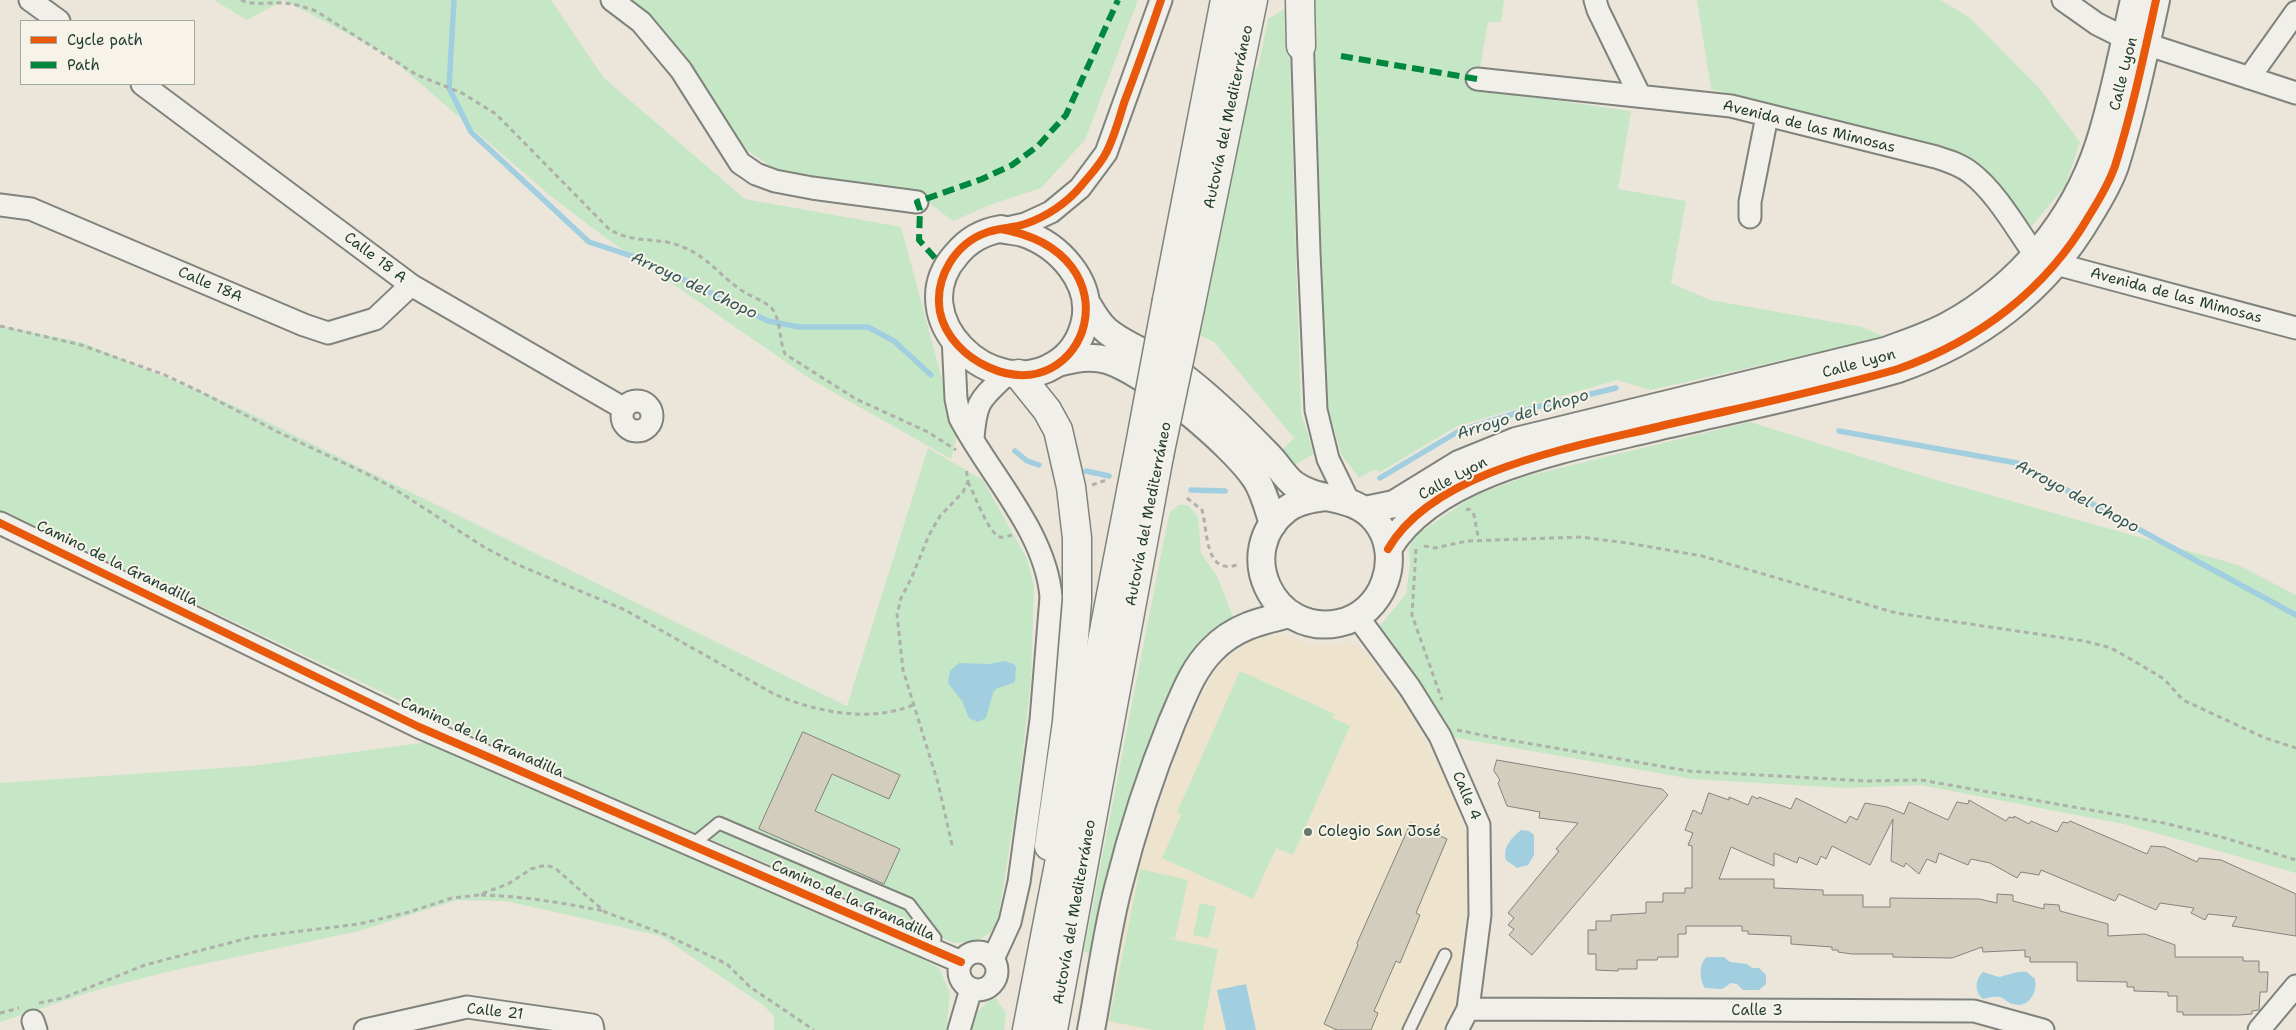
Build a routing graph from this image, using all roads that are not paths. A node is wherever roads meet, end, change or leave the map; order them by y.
1 (30, 0) edge
2 (612, 0) edge
3 (1162, 0) edge
4 (1225, 0) edge
5 (1253, 0) edge
6 (1300, 0) edge
7 (1304, 0) edge
8 (1595, 0) edge
9 (2063, 0) edge
10 (2134, 0) edge
11 (2156, 0) edge
12 (2296, 12) edge
13 (57, 20) edge
14 (2136, 41) junction
15 (1301, 46) junction
16 (2249, 78) junction
17 (1477, 79) dead end
18 (143, 85) edge
19 (2296, 93) edge
20 (1640, 96) junction
21 (1767, 116) junction
22 (917, 202) dead end
23 (0, 205) edge
24 (1750, 217) dead end
25 (1000, 230) junction
26 (2046, 260) junction
27 (411, 285) junction
28 (1086, 302) junction
29 (1179, 304) junction
30 (2296, 328) edge
31 (953, 338) junction
32 (1058, 363) junction
33 (1013, 374) junction
34 (623, 408) dead end
35 (966, 445) junction
36 (1149, 453) junction
37 (1346, 502) junction
38 (0, 523) edge
39 (1273, 524) junction
40 (1388, 549) junction
41 (1290, 614) junction
42 (1357, 616) junction
43 (692, 845) junction
44 (933, 951) junction
45 (1444, 955) dead end
46 (994, 959) junction
47 (961, 962) junction
48 (2296, 986) edge
49 (971, 989) junction
50 (1468, 1010) junction
51 (365, 1030) edge
52 (593, 1030) edge
53 (960, 1030) edge
54 (1016, 1030) edge
55 (1027, 1030) edge
56 (1053, 1030) edge
57 (1091, 1030) edge
58 (1409, 1030) edge
59 (1457, 1030) edge
60 (2043, 1030) edge
61 (2260, 1030) edge

1 - 13 street
2 - 22 street
3 - 25 street
4 - 29 highway, Autovía del Mediterráneo
5 - 29 highway, Autovía del Mediterráneo
6 - 15 highway
7 - 15 street
8 - 20 street
9 - 14 street
10 - 14 street, Calle Lyon
11 - 14 street, Calle Lyon
12 - 16 street
14 - 16 street
14 - 26 street, Calle Lyon
15 - 37 street
16 - 19 street
17 - 20 street, Avenida de las Mimosas
18 - 27 street, Calle 18 A
20 - 21 street, Avenida de las Mimosas
21 - 24 street
21 - 26 street, Avenida de las Mimosas
23 - 27 street, Calle 18A
25 - 28 street
25 - 31 street
26 - 30 street, Avenida de las Mimosas
26 - 37 street, Calle Lyon
26 - 40 street, Calle Lyon
27 - 34 street, Calle 18 A
28 - 32 street
28 - 37 street
29 - 36 highway, Autovía del Mediterráneo, bridge
31 - 33 street
31 - 35 street
32 - 33 street
32 - 39 street
33 - 35 street
33 - 54 highway
35 - 46 street
36 - 55 highway, Autovía del Mediterráneo
36 - 56 highway, Autovía del Mediterráneo
37 - 39 street
37 - 40 street
38 - 43 street, Camino de la Granadilla
39 - 41 street
40 - 42 street
41 - 42 street
41 - 57 street
42 - 50 street, Calle 4
43 - 44 street, Camino de la Granadilla
43 - 44 lane
44 - 47 street, Camino de la Granadilla
45 - 58 lane
46 - 47 street
46 - 49 street
47 - 49 street
48 - 61 street
49 - 53 street
50 - 59 street, Calle 4
50 - 60 street, Calle 3
51 - 52 street, Calle 21

